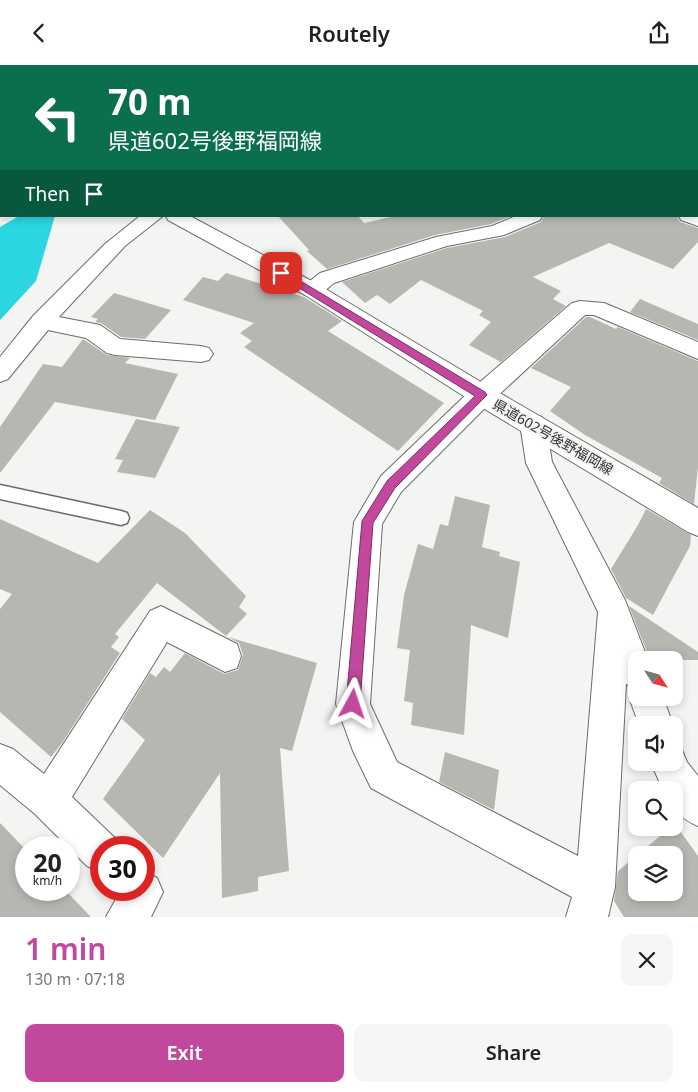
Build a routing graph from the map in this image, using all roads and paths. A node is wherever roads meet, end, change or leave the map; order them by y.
1 (153, 217) edge
2 (177, 217) edge
3 (531, 217) edge
4 (312, 290) junction
5 (41, 321) junction
6 (698, 351) edge
7 (201, 354) dead end
8 (0, 373) edge
9 (482, 395) junction
10 (533, 424) junction
11 (0, 492) edge
12 (122, 518) dead end
13 (698, 523) edge
14 (614, 611) junction
15 (628, 651) edge
16 (225, 656) dead end
17 (0, 762) edge
18 (672, 771) edge
19 (48, 801) junction
20 (698, 807) edge
21 (90, 841) edge
22 (138, 901) edge
23 (591, 902) edge
24 (128, 917) edge

1 - 5 street
2 - 4 street, 県道602号後野福岡線
3 - 4 street
4 - 9 street, 県道602号後野福岡線
5 - 7 street
5 - 8 street
6 - 9 street
9 - 10 street, 県道602号後野福岡線
9 - 23 street
10 - 13 street, 県道602号後野福岡線
10 - 14 street
11 - 12 lane
14 - 15 street
14 - 23 street
16 - 19 street
17 - 19 street
18 - 20 street
19 - 21 street
22 - 24 street

